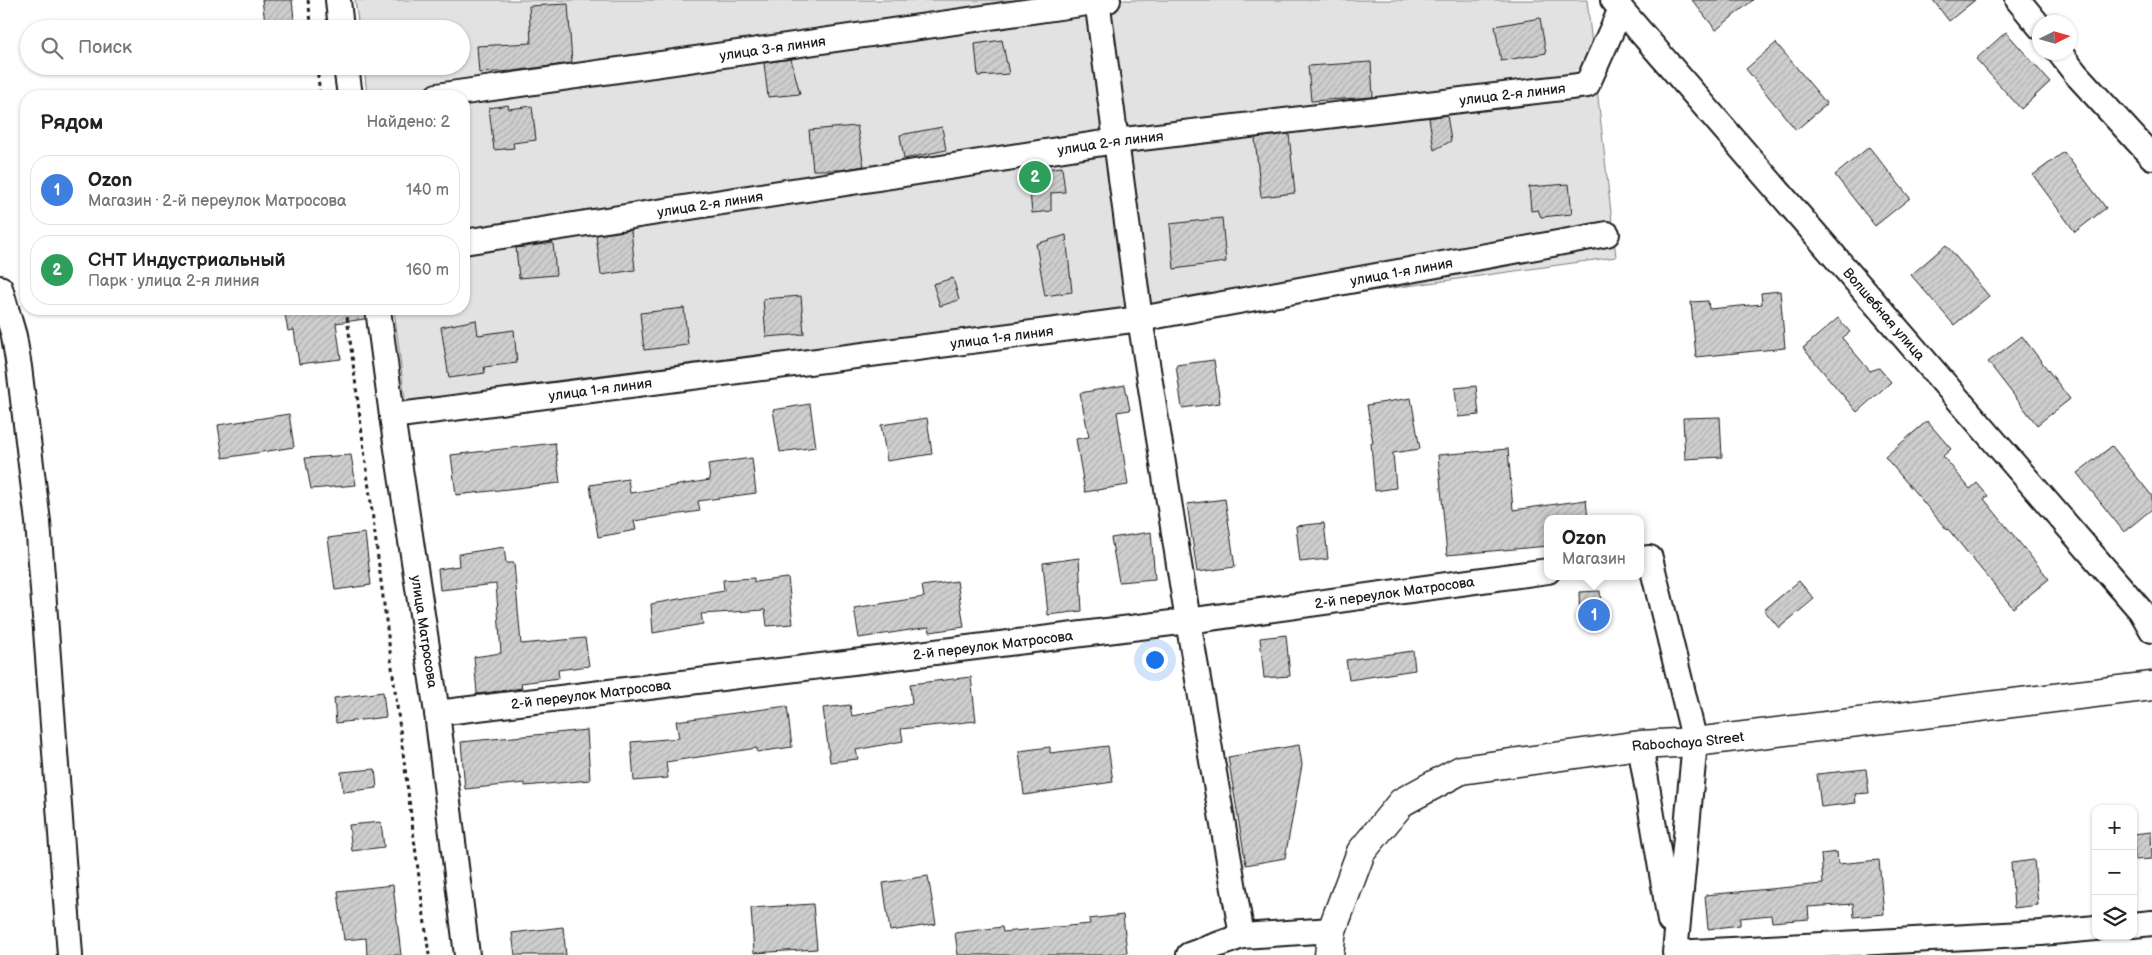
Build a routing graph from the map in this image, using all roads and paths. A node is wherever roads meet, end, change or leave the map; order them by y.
1 (308, 0) edge
2 (338, 0) edge
3 (1101, 0) edge
4 (2018, 0) edge
5 (1617, 5) edge
6 (2032, 17) edge
7 (311, 20) edge
8 (340, 20) edge
9 (2065, 60) edge
10 (317, 75) edge
11 (347, 75) edge
12 (319, 90) edge
13 (349, 90) edge
14 (470, 91) edge
15 (1116, 141) junction
16 (2152, 157) edge
17 (1607, 234) dead end
18 (470, 241) edge
19 (0, 288) edge
20 (347, 315) edge
21 (379, 315) edge
22 (1140, 318) junction
23 (392, 416) junction
24 (1644, 559) edge
25 (1544, 573) edge
26 (1188, 620) junction
27 (2152, 630) edge
28 (2152, 686) edge
29 (437, 713) junction
30 (1695, 742) junction
31 (1640, 745) junction
32 (2152, 923) edge
33 (2137, 925) edge
34 (2092, 928) edge
35 (1242, 936) junction
36 (1331, 943) edge
37 (1675, 954) edge
38 (70, 955) edge
39 (429, 955) edge
40 (467, 955) edge
41 (1189, 955) edge

1 - 7 path
2 - 8 street
3 - 14 street, улица 3-я линия
3 - 15 street
4 - 6 street
5 - 15 street, улица 2-я линия
5 - 27 street, Волшебная улица
9 - 16 street
10 - 12 path
11 - 13 street
15 - 18 street, улица 2-я линия
15 - 22 street
17 - 22 street, улица 1-я линия
19 - 38 street
20 - 39 path
21 - 23 street, улица Матросова
22 - 23 street, улица 1-я линия
22 - 26 street
23 - 29 street, улица Матросова
24 - 30 street
25 - 26 street, 2-й переулок Матросова
26 - 29 street, 2-й переулок Матросова
26 - 35 street
28 - 30 main road, Rabochaya Street
29 - 40 street, улица Матросова
30 - 31 main road, Rabochaya Street
30 - 37 street
31 - 36 main road, Rabochaya Street
31 - 37 street
32 - 33 street
34 - 37 street
35 - 36 street
35 - 41 street

